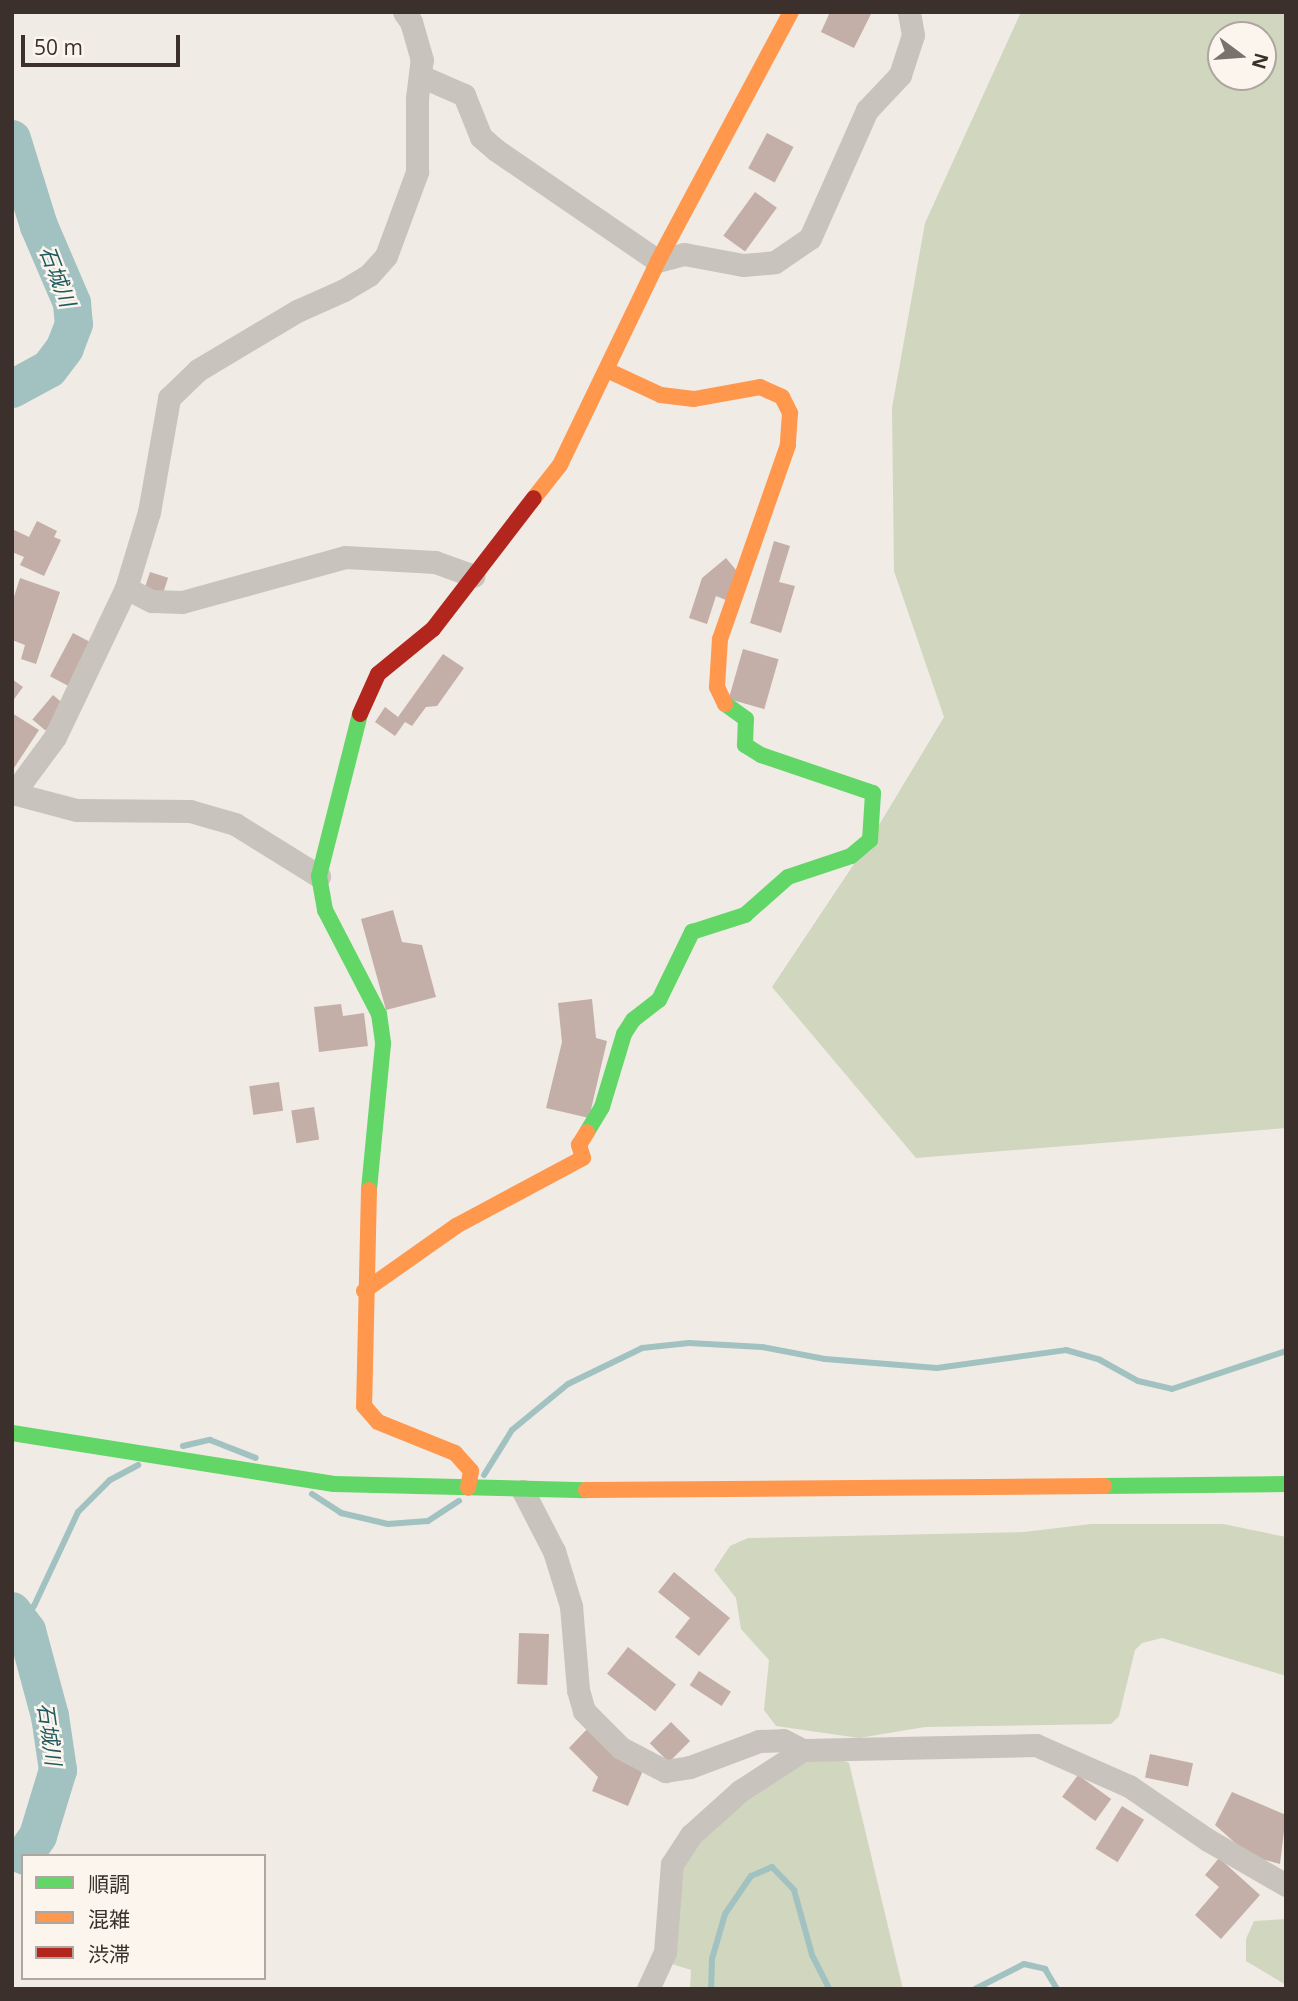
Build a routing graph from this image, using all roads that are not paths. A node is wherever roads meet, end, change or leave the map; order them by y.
1 (404, 12) edge
2 (791, 12) edge
3 (909, 12) edge
4 (423, 77) junction
5 (658, 261) junction
6 (609, 371) junction
7 (474, 576) junction
8 (125, 588) junction
9 (13, 793) edge
10 (319, 876) junction
11 (364, 1291) junction
12 (12, 1433) edge
13 (1286, 1484) edge
14 (468, 1488) junction
15 (523, 1491) junction
16 (803, 1750) junction
17 (1286, 1885) edge
18 (648, 1989) edge

1 - 4 street
2 - 5 street
3 - 5 street
4 - 5 street
4 - 8 street
5 - 6 street
6 - 7 street
6 - 11 street
7 - 8 street
7 - 10 street
8 - 9 street
9 - 10 street
10 - 11 street
11 - 14 street
12 - 14 street
13 - 15 street
14 - 15 street
15 - 16 street
16 - 17 street
16 - 18 street

